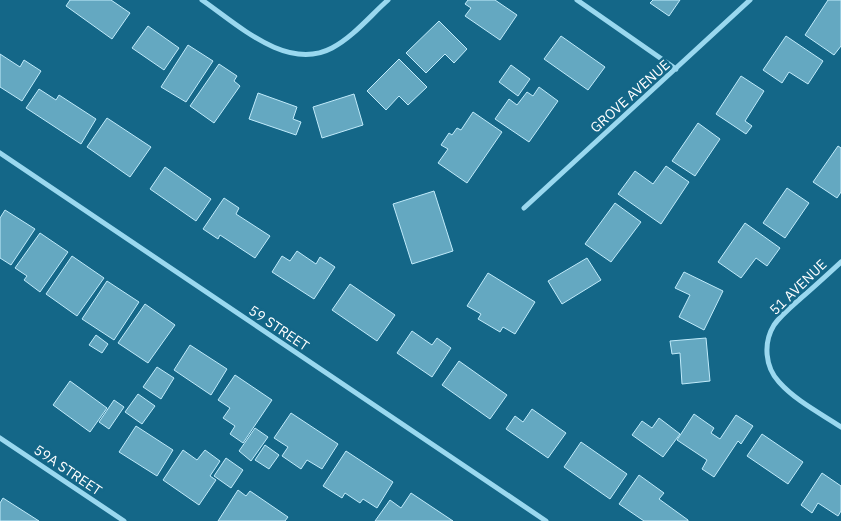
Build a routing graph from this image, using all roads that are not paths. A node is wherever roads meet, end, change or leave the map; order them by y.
1 (202, 0) edge
2 (388, 0) edge
3 (577, 0) edge
4 (750, 0) edge
5 (676, 69) junction
6 (0, 153) edge
7 (524, 208) dead end
8 (841, 262) edge
9 (841, 427) edge
10 (0, 438) edge
11 (124, 521) edge
12 (546, 521) edge

1 - 2 street
3 - 5 street
4 - 5 street, GROVE AVENUE
5 - 7 street, GROVE AVENUE
6 - 12 street, 59 STREET
8 - 9 street, 51 AVENUE
10 - 11 street, 59A STREET

